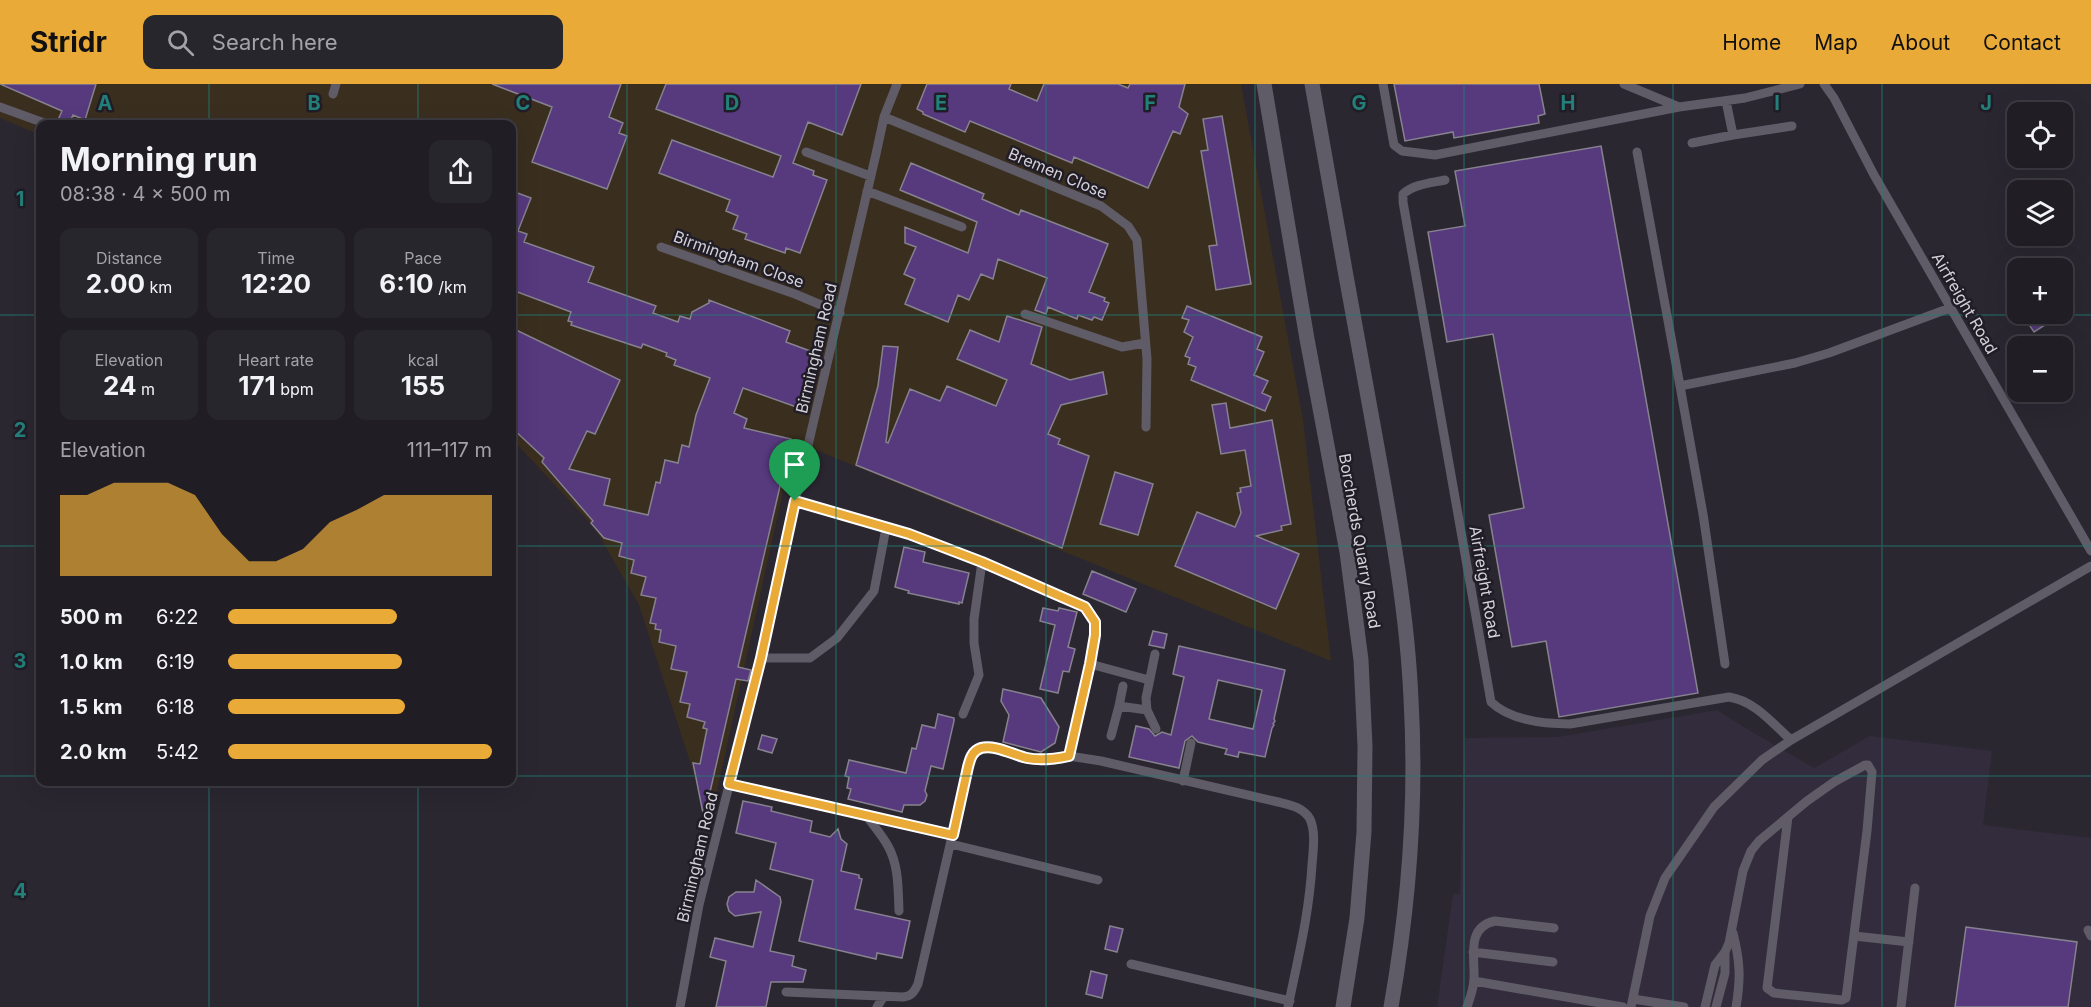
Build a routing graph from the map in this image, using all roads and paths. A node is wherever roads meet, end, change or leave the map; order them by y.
1 (336, 84) edge
2 (897, 84) edge
3 (1264, 84) edge
4 (1312, 84) edge
5 (1383, 84) edge
6 (1624, 84) edge
7 (1800, 84) edge
8 (1824, 84) edge
9 (1830, 84) edge
10 (333, 94) dead end
11 (1834, 98) junction
12 (1726, 101) junction
13 (0, 106) edge
14 (1678, 107) junction
15 (884, 117) junction
16 (37, 120) edge
17 (1792, 126) dead end
18 (1733, 135) junction
19 (1692, 143) dead end
20 (806, 152) dead end
21 (1637, 152) dead end
22 (870, 176) junction
23 (1445, 180) dead end
24 (867, 191) junction
25 (962, 227) dead end
26 (661, 247) dead end
27 (1950, 308) junction
28 (840, 313) junction
29 (1026, 314) dead end
30 (1145, 343) junction
31 (1680, 386) junction
32 (1146, 427) dead end
33 (795, 501) junction
34 (886, 528) junction
35 (2091, 551) edge
36 (982, 562) junction
37 (2091, 566) edge
38 (1155, 654) dead end
39 (761, 658) junction
40 (1090, 664) junction
41 (1725, 664) dead end
42 (1149, 680) junction
43 (1123, 686) dead end
44 (1119, 705) junction
45 (1146, 710) junction
46 (963, 714) dead end
47 (1156, 729) dead end
48 (1111, 736) dead end
49 (1791, 740) junction
50 (1191, 743) dead end
51 (1069, 756) junction
52 (1183, 781) junction
53 (729, 784) junction
54 (866, 815) junction
55 (1788, 817) junction
56 (952, 840) junction
57 (1098, 880) dead end
58 (1915, 888) dead end
59 (899, 911) dead end
60 (1554, 928) dead end
61 (1732, 930) junction
62 (1854, 936) junction
63 (1909, 942) junction
64 (1473, 952) junction
65 (1725, 952) junction
66 (1553, 962) dead end
67 (1131, 964) dead end
68 (1474, 981) junction
69 (786, 992) dead end
70 (884, 996) junction
71 (910, 996) junction
72 (1632, 1003) edge
73 (1289, 1004) edge
74 (680, 1007) edge
75 (877, 1007) edge
76 (908, 1007) edge
77 (1343, 1007) edge
78 (1391, 1007) edge
79 (1467, 1007) edge
80 (1623, 1007) edge
81 (1684, 1007) edge
82 (1705, 1007) edge
83 (1716, 1007) edge
84 (1736, 1007) edge
85 (1901, 1007) edge

1 - 10 lane
2 - 15 lane, Birmingham Road
3 - 77 main road, Borcherds Quarry Road
4 - 78 main road, Borcherds Quarry Road
5 - 14 lane
6 - 14 lane
7 - 12 lane
8 - 11 lane, Airfreight Road
9 - 11 lane, Airfreight Road
11 - 27 lane, Airfreight Road
12 - 14 lane
12 - 18 lane
13 - 16 lane
15 - 22 lane, Birmingham Road
15 - 30 lane, Bremen Close
17 - 18 lane
18 - 19 lane
20 - 22 lane
21 - 31 lane
22 - 24 lane, Birmingham Road
23 - 49 lane, Airfreight Road
24 - 25 lane
24 - 28 lane, Birmingham Road
26 - 28 lane, Birmingham Close
27 - 31 lane
27 - 35 lane, Airfreight Road
28 - 33 lane, Birmingham Road
29 - 30 lane
30 - 32 lane, Bremen Close
31 - 41 lane
33 - 34 lane
33 - 39 lane, Birmingham Road
34 - 36 lane
34 - 39 lane
36 - 40 lane
36 - 46 lane
37 - 49 lane
38 - 42 lane
39 - 53 lane, Birmingham Road
40 - 42 lane
40 - 51 lane
42 - 45 lane
43 - 44 lane
44 - 45 lane
44 - 48 lane
45 - 47 lane
49 - 72 lane
50 - 52 lane
51 - 52 lane
51 - 56 lane
52 - 73 lane
53 - 54 lane
53 - 74 lane, Birmingham Road
54 - 56 lane
54 - 59 lane
55 - 61 lane
55 - 62 lane
55 - 62 lane
56 - 57 lane
56 - 71 lane
58 - 63 lane
60 - 64 lane
61 - 65 lane
61 - 84 lane
62 - 63 lane
63 - 85 lane
64 - 66 lane
64 - 68 lane
65 - 82 lane
65 - 83 lane
67 - 73 lane
68 - 79 lane
68 - 80 lane
69 - 70 lane
70 - 71 lane
70 - 75 lane
71 - 76 lane
72 - 81 lane

